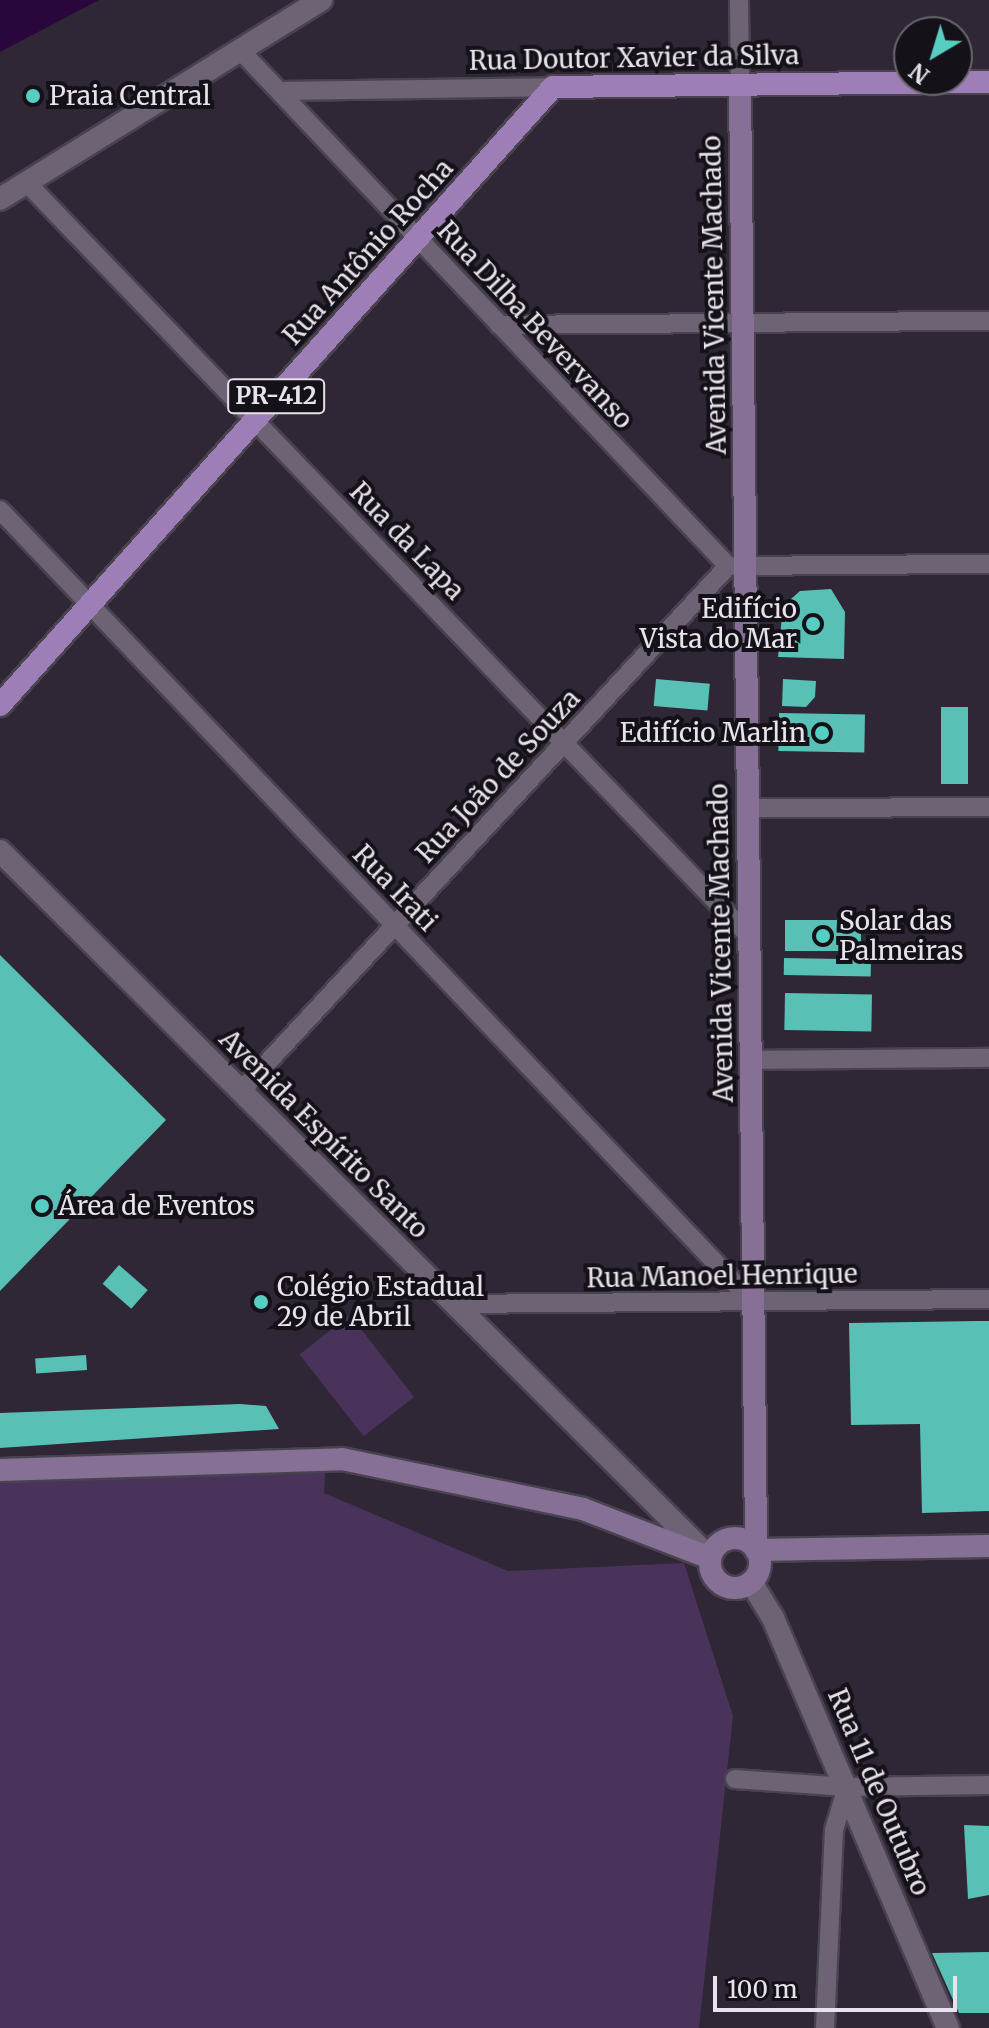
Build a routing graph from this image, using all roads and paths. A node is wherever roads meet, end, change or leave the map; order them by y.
1 (321, 0) edge
2 (739, 0) edge
3 (239, 49) junction
4 (989, 82) edge
5 (740, 85) junction
6 (553, 87) junction
7 (280, 91) junction
8 (27, 183) junction
9 (0, 199) edge
10 (418, 238) junction
11 (989, 321) edge
12 (743, 323) junction
13 (499, 325) junction
14 (255, 420) junction
15 (0, 510) edge
16 (989, 564) edge
17 (736, 566) junction
18 (90, 605) junction
19 (0, 705) edge
20 (564, 743) junction
21 (989, 807) edge
22 (748, 808) junction
23 (0, 851) edge
24 (395, 925) junction
25 (749, 936) junction
26 (989, 1058) edge
27 (751, 1060) junction
28 (241, 1091) junction
29 (989, 1299) edge
30 (753, 1302) junction
31 (455, 1304) junction
32 (0, 1470) edge
33 (989, 1546) edge
34 (756, 1550) junction
35 (710, 1558) junction
36 (751, 1582) junction
37 (735, 1779) dead end
38 (989, 1785) edge
39 (847, 1787) junction
40 (825, 2028) edge
41 (948, 2028) edge

1 - 3 street
2 - 5 street, Avenida Vicente Machado
3 - 7 street, Rua Dilba Bevervanso
3 - 8 street
4 - 5 main road, Rua Doutor Xavier da Silva
5 - 6 main road, Rua Doutor Xavier da Silva
5 - 12 main road, Avenida Vicente Machado
6 - 7 street, Rua Doutor Xavier da Silva
6 - 10 main road, Rua Antônio Rocha / PR-412
7 - 10 street, Rua Dilba Bevervanso
8 - 9 street
8 - 14 street, Rua da Lapa
10 - 13 street, Rua Dilba Bevervanso
10 - 14 main road, Rua Antônio Rocha / PR-412
11 - 12 street
12 - 13 street
12 - 17 main road, Avenida Vicente Machado
13 - 17 street, Rua Dilba Bevervanso
14 - 18 main road, Rua Antônio Rocha / PR-412
14 - 20 street, Rua da Lapa
15 - 18 street, Rua Irati
16 - 17 street
17 - 20 street, Rua João de Souza
17 - 22 main road, Avenida Vicente Machado
18 - 19 main road, Rua Antônio Rocha / PR-412
18 - 24 street, Rua Irati
20 - 24 street, Rua João de Souza
20 - 25 street, Rua da Lapa
21 - 22 street
22 - 25 main road, Avenida Vicente Machado
23 - 28 street, Avenida Espírito Santo
24 - 28 street, Rua João de Souza
24 - 30 street, Rua Irati
25 - 27 main road, Avenida Vicente Machado
26 - 27 street
27 - 30 main road, Avenida Vicente Machado
28 - 31 street, Avenida Espírito Santo
29 - 30 street, Rua Manoel Henrique
30 - 31 street, Rua Manoel Henrique
30 - 34 main road, Avenida Vicente Machado
31 - 35 street, Avenida Espírito Santo
32 - 35 main road
33 - 34 main road
34 - 35 main road
34 - 36 main road
35 - 36 main road
36 - 39 street, Rua 11 de Outubro
37 - 39 street
38 - 39 street
39 - 40 street
39 - 41 street, Rua 11 de Outubro

